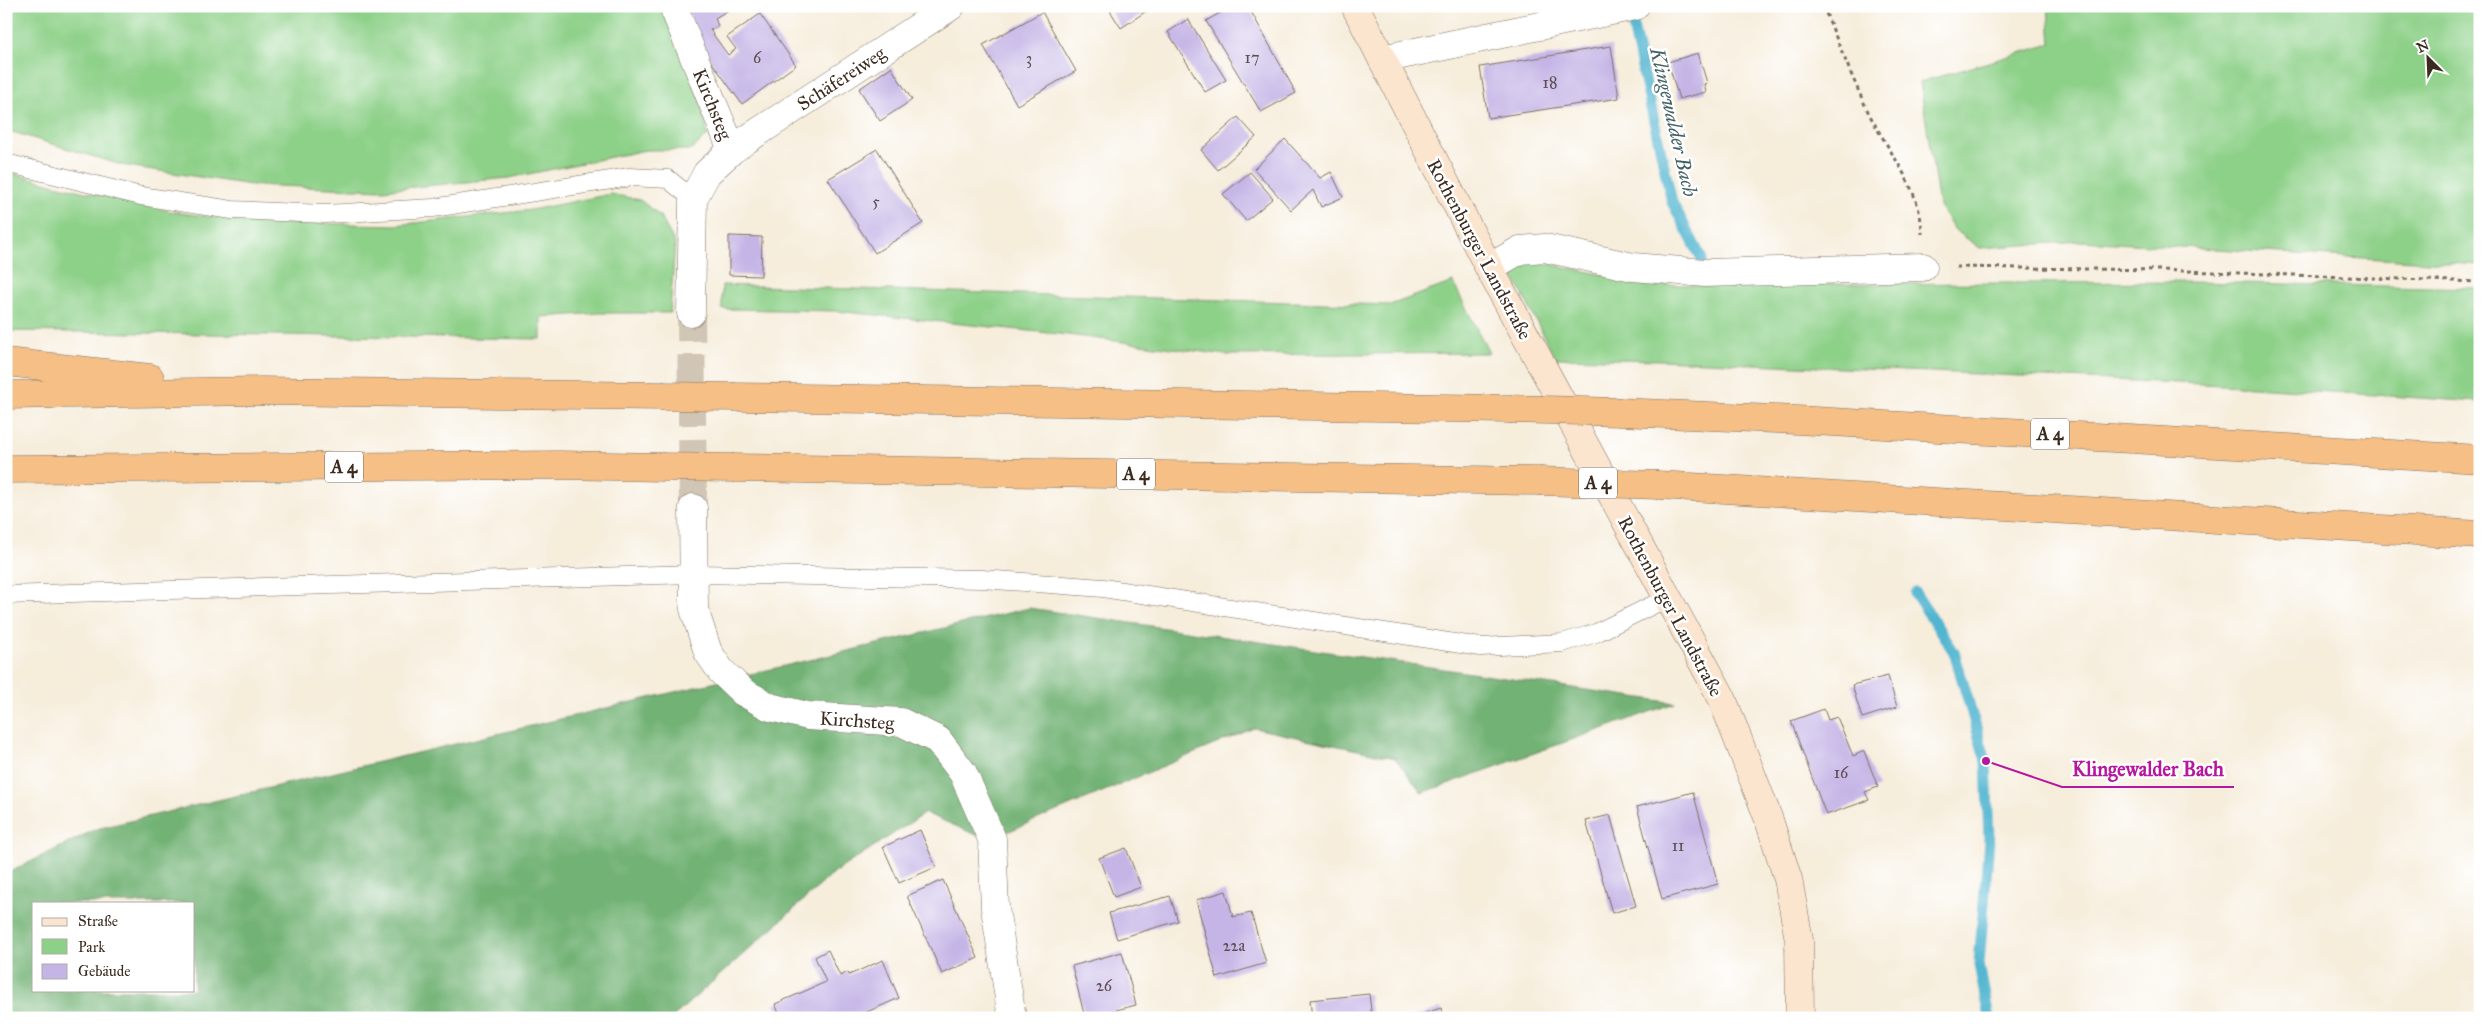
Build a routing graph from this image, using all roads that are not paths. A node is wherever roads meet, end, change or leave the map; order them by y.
1 (673, 6) edge
2 (951, 6) edge
3 (1355, 6) edge
4 (1635, 6) edge
5 (1382, 59) junction
6 (732, 150) junction
7 (6, 163) edge
8 (693, 200) junction
9 (1922, 266) road end
10 (1489, 268) junction
11 (692, 312) tunnel mouth
12 (6, 362) edge
13 (260, 391) junction
14 (6, 395) edge
15 (2480, 459) edge
16 (6, 469) edge
17 (693, 508) tunnel mouth
18 (2480, 534) edge
19 (693, 574) junction
20 (6, 595) edge
21 (1666, 598) junction
22 (1012, 1018) edge
23 (1800, 1018) edge

1 - 6 street, Kirchsteg
2 - 6 street, Schäfereiweg
3 - 5 street, Rothenburger Landstraße
4 - 5 street
5 - 10 street, Rothenburger Landstraße
6 - 8 street, Kirchsteg
7 - 8 lane
8 - 11 street, Kirchsteg
9 - 10 street
10 - 21 street, Rothenburger Landstraße
12 - 13 highway
13 - 14 highway, A 4
13 - 15 highway, A 4, bridge
16 - 18 highway, A 4, bridge
17 - 19 street, Kirchsteg
19 - 20 lane
19 - 21 lane
19 - 22 street, Kirchsteg
21 - 23 street, Rothenburger Landstraße

